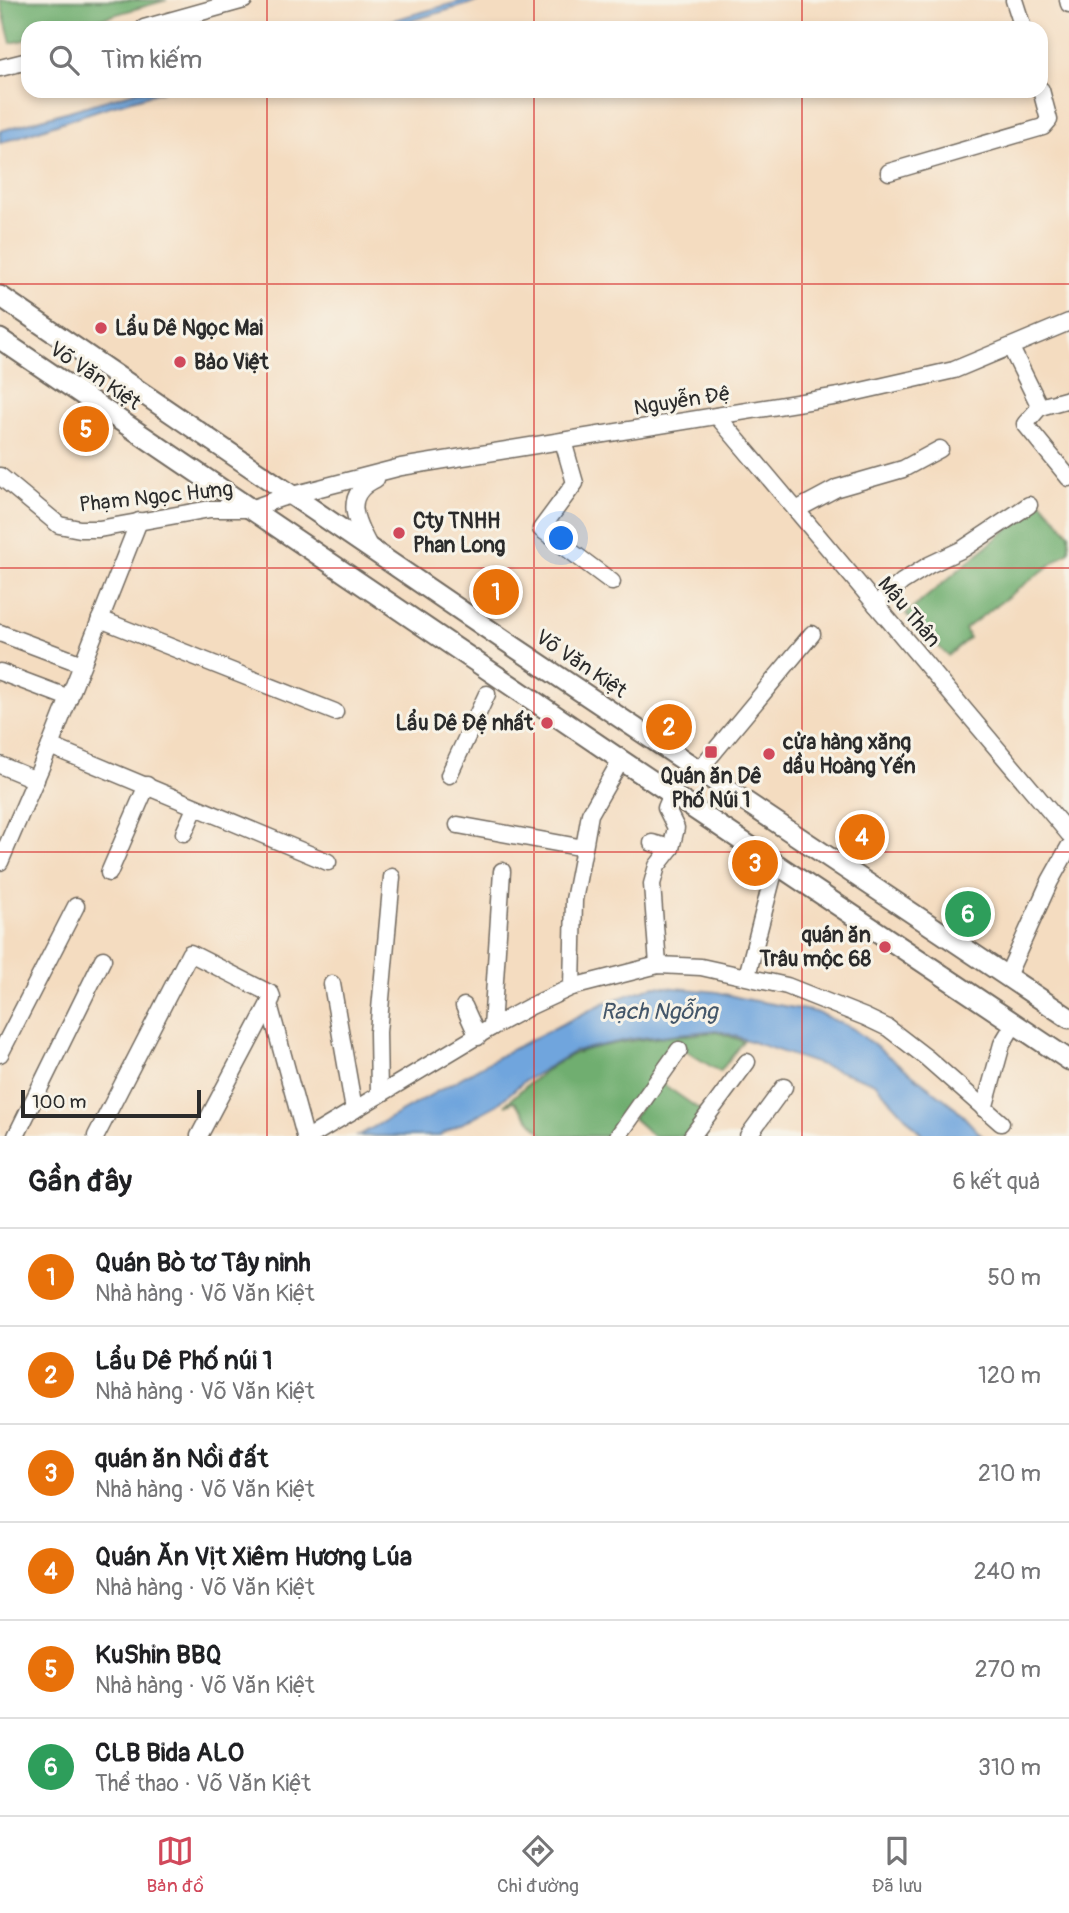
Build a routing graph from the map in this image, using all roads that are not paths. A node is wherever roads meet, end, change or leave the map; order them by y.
1 (244, 0) edge
2 (1014, 0) edge
3 (169, 21) edge
4 (1021, 21) edge
5 (21, 63) edge
6 (0, 68) edge
7 (1043, 98) edge
8 (889, 172) dead end
9 (0, 296) edge
10 (1069, 322) edge
11 (0, 339) edge
12 (1011, 348) junction
13 (1069, 399) edge
14 (1040, 407) junction
15 (718, 416) junction
16 (562, 441) junction
17 (940, 449) dead end
18 (401, 467) junction
19 (0, 476) edge
20 (1069, 478) edge
21 (295, 495) junction
22 (1029, 505) dead end
23 (250, 509) junction
24 (796, 510) junction
25 (139, 521) junction
26 (369, 546) junction
27 (612, 582) dead end
28 (876, 605) junction
29 (100, 619) junction
30 (0, 633) edge
31 (812, 634) dead end
32 (82, 664) junction
33 (0, 672) edge
34 (487, 694) dead end
35 (69, 698) junction
36 (335, 712) dead end
37 (50, 746) junction
38 (621, 760) junction
39 (0, 765) edge
40 (699, 770) junction
41 (449, 775) dead end
42 (36, 780) junction
43 (147, 785) junction
44 (672, 794) junction
45 (195, 808) junction
46 (7, 822) edge
47 (458, 825) dead end
48 (184, 833) dead end
49 (1069, 834) edge
50 (652, 843) dead end
51 (1069, 847) edge
52 (584, 848) junction
53 (671, 848) junction
54 (0, 862) edge
55 (328, 862) dead end
56 (776, 864) junction
57 (502, 871) dead end
58 (109, 873) dead end
59 (392, 877) dead end
60 (76, 906) dead end
61 (103, 959) dead end
62 (658, 965) junction
63 (747, 976) junction
64 (1007, 976) junction
65 (332, 984) dead end
66 (572, 987) junction
67 (269, 1004) junction
68 (464, 1006) dead end
69 (1069, 1018) edge
70 (1014, 1024) junction
71 (492, 1027) junction
72 (478, 1037) junction
73 (679, 1050) dead end
74 (0, 1054) edge
75 (1069, 1060) edge
76 (747, 1062) dead end
77 (784, 1087) dead end
78 (379, 1095) junction
79 (984, 1108) junction
80 (354, 1110) junction
81 (1001, 1123) dead end
82 (16, 1136) edge
83 (96, 1136) edge
84 (199, 1136) edge
85 (305, 1136) edge
86 (311, 1136) edge
87 (618, 1136) edge
88 (692, 1136) edge
89 (748, 1136) edge

1 - 3 street
2 - 4 street
5 - 6 street
7 - 8 street
9 - 21 main road, Võ Văn Kiệt
10 - 12 street, Nguyễn Đệ
11 - 23 main road, Võ Văn Kiệt
12 - 14 street
12 - 15 street, Nguyễn Đệ
13 - 14 street
14 - 20 street
15 - 16 street, Nguyễn Đệ
15 - 24 street, Mậu Thân
16 - 18 street, Nguyễn Đệ
16 - 27 street
17 - 24 street
18 - 21 street, Nguyễn Đệ
18 - 26 street
19 - 25 street, Phạm Ngọc Hưng
21 - 23 street, Phạm Ngọc Hưng
21 - 26 main road, Võ Văn Kiệt
22 - 28 street
23 - 25 street, Phạm Ngọc Hưng
23 - 38 main road, Võ Văn Kiệt
24 - 28 street, Mậu Thân
25 - 29 street
26 - 40 main road, Võ Văn Kiệt
28 - 49 street, Mậu Thân
29 - 32 street
29 - 36 street
30 - 32 street
31 - 40 street
32 - 35 street
33 - 35 street
34 - 41 street
35 - 37 street
37 - 42 street
37 - 43 street
38 - 44 main road, Võ Văn Kiệt
38 - 52 street
39 - 42 street
40 - 64 main road, Võ Văn Kiệt
42 - 46 street
43 - 45 street
43 - 58 street
44 - 53 street
44 - 56 main road, Võ Văn Kiệt
45 - 48 street
45 - 55 street
46 - 54 street
47 - 52 street
50 - 53 street
51 - 64 street
52 - 66 street
53 - 62 street
56 - 63 street
56 - 70 main road, Võ Văn Kiệt
57 - 71 street
59 - 78 street
60 - 74 street
61 - 82 street
62 - 63 street
62 - 66 street
63 - 79 street
64 - 69 main road, Võ Văn Kiệt
65 - 80 street
66 - 71 street
67 - 83 street
67 - 84 street
67 - 85 street
68 - 72 street
70 - 75 main road, Võ Văn Kiệt
70 - 79 street
71 - 72 street
72 - 78 street
73 - 87 street
76 - 88 street
77 - 89 street
78 - 80 street
79 - 81 street
80 - 86 street

